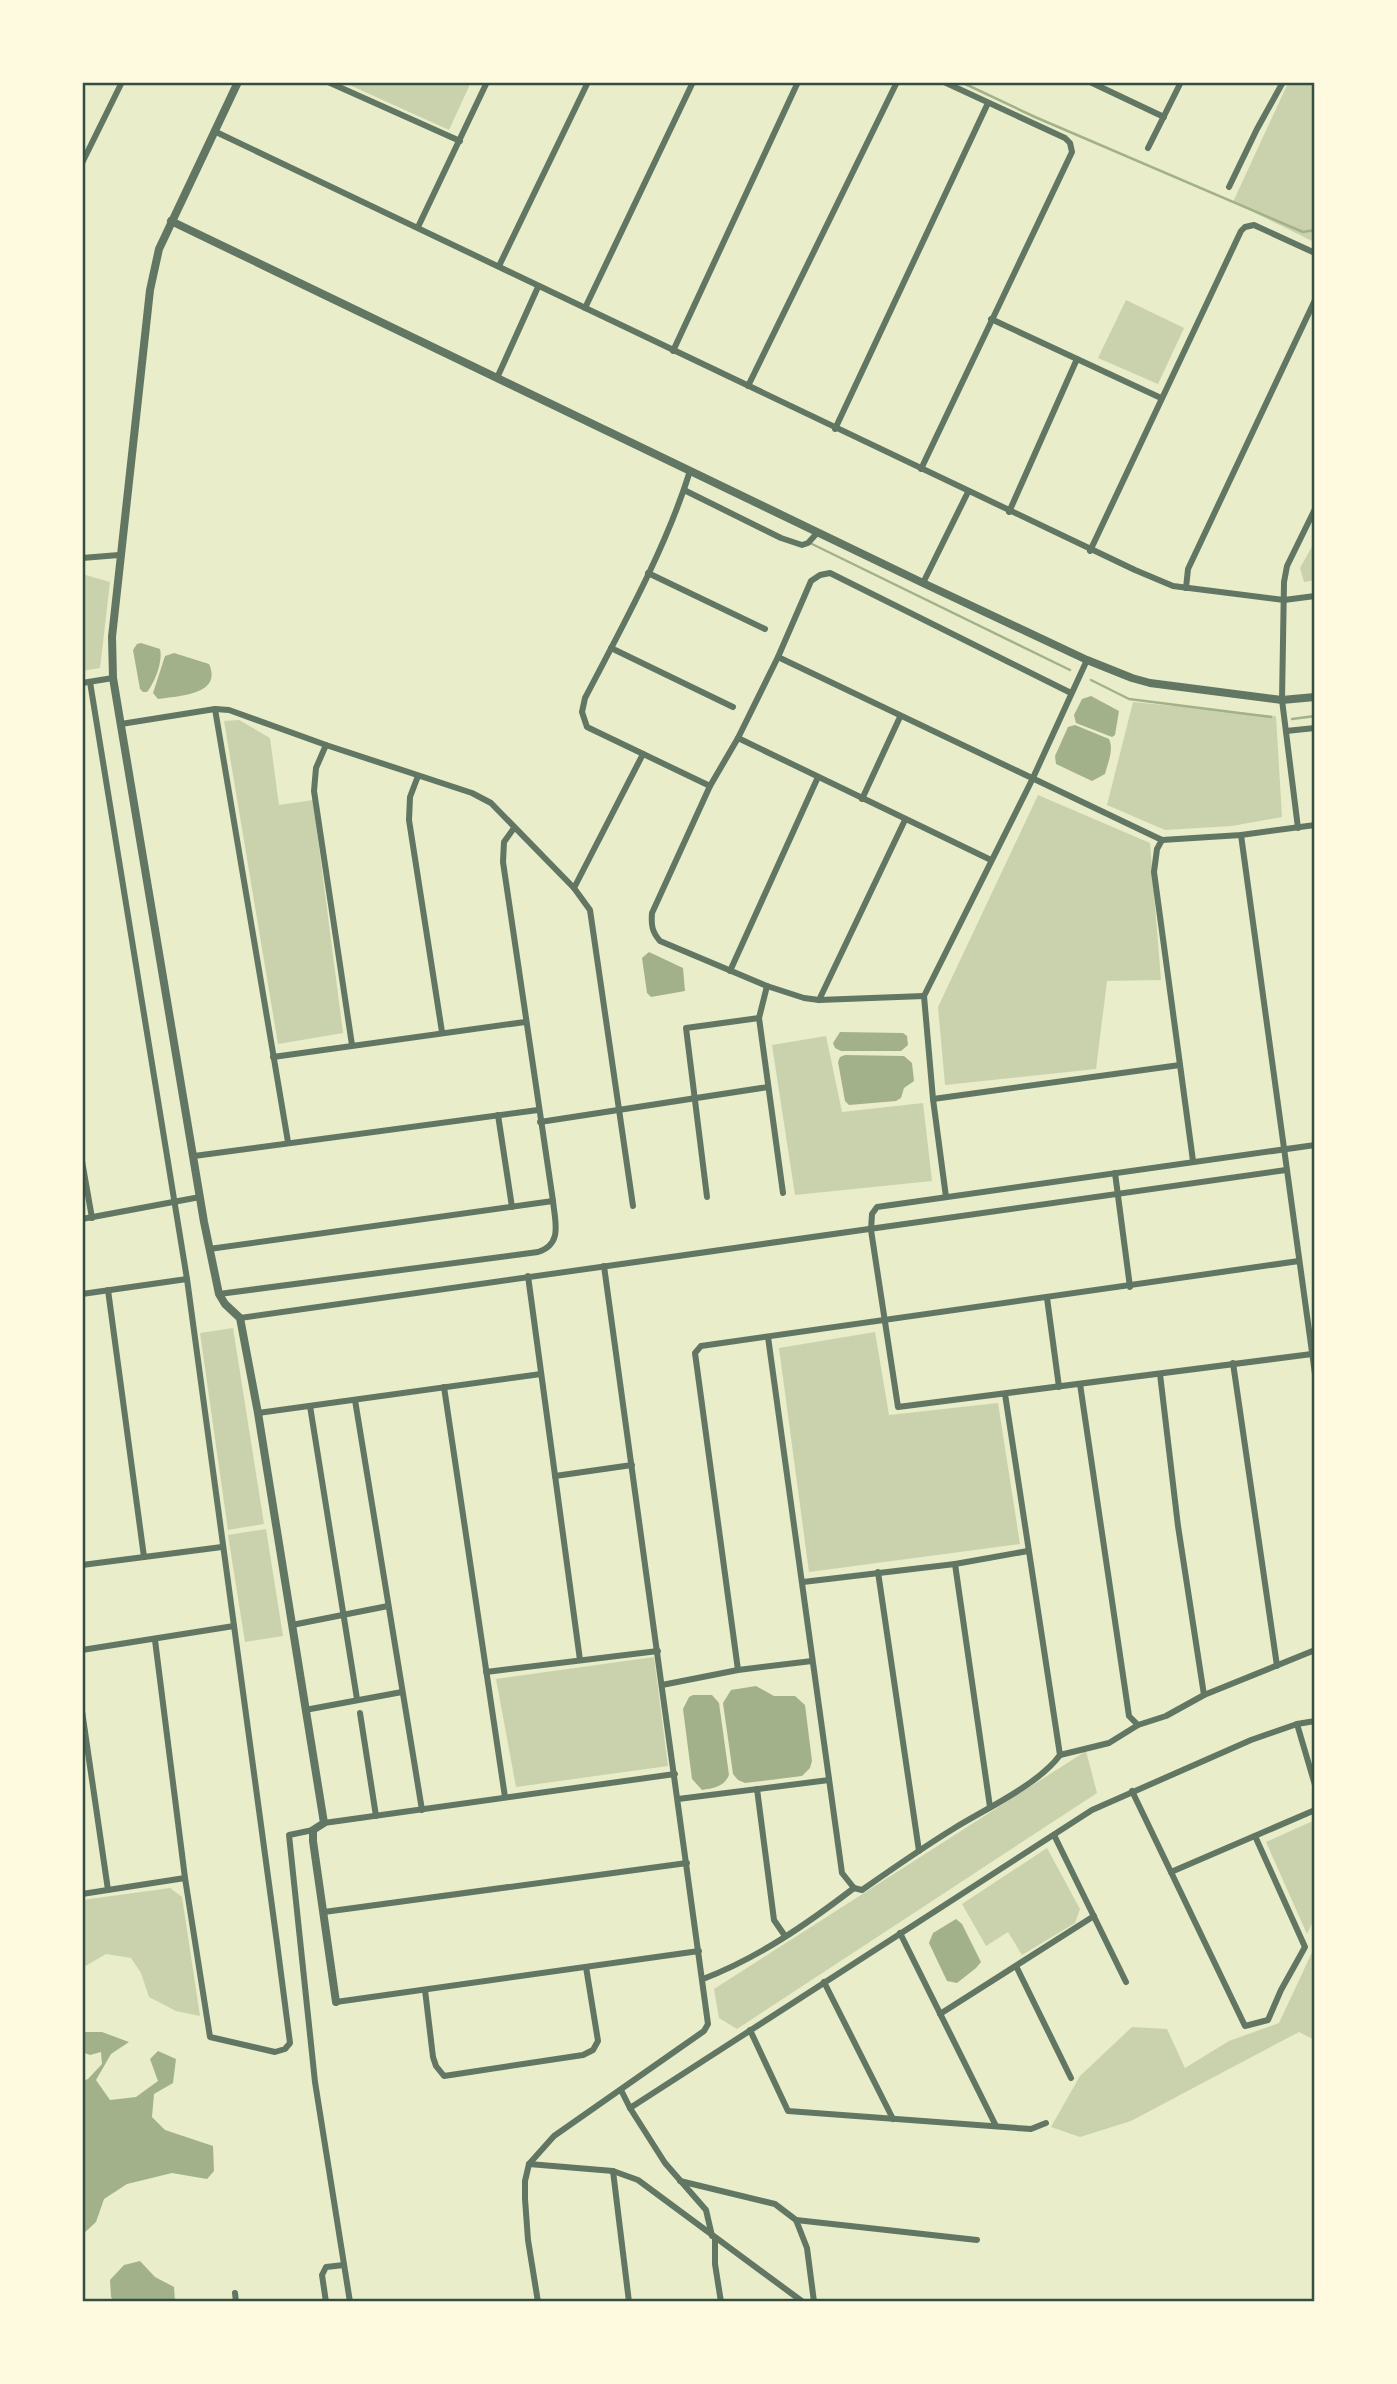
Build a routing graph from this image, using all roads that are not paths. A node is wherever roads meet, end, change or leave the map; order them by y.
1 (122, 82) edge
2 (238, 82) edge
3 (328, 82) edge
4 (487, 82) edge
5 (588, 82) edge
6 (693, 82) edge
7 (798, 82) edge
8 (897, 82) edge
9 (944, 82) edge
10 (1090, 82) edge
11 (1181, 82) edge
12 (1283, 82) edge
13 (988, 103) junction
14 (1164, 117) junction
15 (214, 131) junction
16 (460, 141) junction
17 (1148, 148) dead end
18 (82, 163) edge
19 (1229, 187) dead end
20 (171, 221) junction
21 (418, 227) junction
22 (1315, 253) edge
23 (499, 266) junction
24 (538, 287) junction
25 (1315, 300) edge
26 (585, 308) junction
27 (991, 319) junction
28 (673, 351) junction
29 (1077, 359) junction
30 (497, 378) junction
31 (748, 386) junction
32 (1161, 398) junction
33 (835, 429) junction
34 (921, 469) junction
35 (690, 471) junction
36 (684, 491) junction
37 (968, 492) junction
38 (1315, 509) edge
39 (1009, 512) junction
40 (818, 532) junction
41 (1090, 551) junction
42 (120, 555) junction
43 (82, 558) edge
44 (648, 573) junction
45 (923, 583) junction
46 (1186, 588) junction
47 (1315, 596) edge
48 (1284, 600) junction
49 (765, 629) dead end
50 (611, 648) junction
51 (778, 657) junction
52 (1087, 660) junction
53 (113, 678) junction
54 (86, 683) edge
55 (1071, 693) junction
56 (1315, 696) edge
57 (1283, 700) junction
58 (733, 707) dead end
59 (215, 709) junction
60 (900, 717) junction
61 (121, 724) junction
62 (1315, 727) edge
63 (1286, 731) junction
64 (738, 738) junction
65 (326, 745) junction
66 (643, 754) junction
67 (418, 776) junction
68 (818, 777) junction
69 (1032, 780) junction
70 (710, 786) junction
71 (862, 799) junction
72 (905, 820) junction
73 (1315, 825) edge
74 (514, 828) junction
75 (1298, 828) junction
76 (1241, 835) junction
77 (1162, 840) junction
78 (991, 860) junction
79 (574, 888) junction
80 (730, 971) junction
81 (767, 986) junction
82 (924, 996) junction
83 (819, 1000) junction
84 (759, 1018) junction
85 (525, 1022) junction
86 (442, 1032) junction
87 (352, 1045) junction
88 (273, 1057) junction
89 (1180, 1065) junction
90 (768, 1087) junction
91 (695, 1099) junction
92 (933, 1099) junction
93 (538, 1110) junction
94 (620, 1111) junction
95 (498, 1115) junction
96 (540, 1122) junction
97 (288, 1142) junction
98 (1315, 1145) edge
99 (1283, 1149) junction
100 (194, 1156) junction
101 (82, 1161) edge
102 (1193, 1161) junction
103 (1286, 1170) junction
104 (1115, 1173) junction
105 (783, 1193) dead end
106 (1118, 1194) junction
107 (706, 1197) dead end
108 (200, 1198) junction
109 (946, 1198) junction
110 (553, 1201) junction
111 (174, 1203) junction
112 (633, 1206) dead end
113 (512, 1207) junction
114 (92, 1217) junction
115 (82, 1219) edge
116 (871, 1230) junction
117 (209, 1250) junction
118 (1299, 1261) junction
119 (604, 1266) junction
120 (528, 1276) junction
121 (187, 1279) junction
122 (1130, 1287) junction
123 (108, 1290) junction
124 (82, 1294) edge
125 (219, 1294) junction
126 (1046, 1298) junction
127 (240, 1318) junction
128 (885, 1319) junction
129 (768, 1337) junction
130 (1312, 1354) junction
131 (1233, 1363) junction
132 (541, 1374) junction
133 (1160, 1374) junction
134 (1315, 1374) edge
135 (1080, 1384) junction
136 (444, 1387) junction
137 (1059, 1387) junction
138 (1005, 1394) junction
139 (355, 1400) junction
140 (310, 1406) junction
141 (258, 1413) junction
142 (632, 1465) junction
143 (555, 1476) junction
144 (222, 1547) junction
145 (1028, 1551) junction
146 (144, 1556) junction
147 (955, 1563) junction
148 (82, 1565) edge
149 (878, 1572) junction
150 (803, 1582) junction
151 (388, 1606) junction
152 (343, 1615) junction
153 (292, 1625) junction
154 (234, 1626) junction
155 (155, 1640) junction
156 (82, 1650) edge
157 (1315, 1650) edge
158 (658, 1651) junction
159 (580, 1660) junction
160 (812, 1661) junction
161 (1277, 1666) junction
162 (738, 1671) junction
163 (486, 1672) junction
164 (662, 1685) junction
165 (402, 1692) junction
166 (1204, 1695) junction
167 (357, 1699) junction
168 (305, 1710) junction
169 (82, 1711) edge
170 (360, 1713) dead end
171 (1315, 1721) edge
172 (1297, 1724) junction
173 (1138, 1725) junction
174 (1060, 1755) junction
175 (675, 1774) junction
176 (829, 1780) junction
177 (1315, 1785) edge
178 (757, 1789) junction
179 (1132, 1791) junction
180 (505, 1797) junction
181 (678, 1799) junction
182 (990, 1807) junction
183 (422, 1810) junction
184 (1315, 1810) edge
185 (376, 1816) junction
186 (324, 1824) junction
187 (313, 1829) junction
188 (1054, 1835) junction
189 (1255, 1836) junction
190 (919, 1851) junction
191 (687, 1863) junction
192 (1171, 1872) junction
193 (186, 1878) junction
194 (854, 1888) junction
195 (108, 1890) junction
196 (82, 1894) edge
197 (324, 1912) junction
198 (1094, 1916) junction
199 (900, 1933) junction
200 (785, 1936) junction
201 (699, 1951) junction
202 (586, 1967) junction
203 (1017, 1968) junction
204 (703, 1979) junction
205 (824, 1982) junction
206 (1126, 1982) dead end
207 (425, 1990) junction
208 (336, 2002) joint
209 (940, 2014) junction
210 (750, 2030) junction
211 (1071, 2078) dead end
212 (621, 2090) junction
213 (630, 2108) junction
214 (893, 2119) junction
215 (1046, 2123) dead end
216 (996, 2126) junction
217 (529, 2164) junction
218 (613, 2171) junction
219 (680, 2180) junction
220 (796, 2220) junction
221 (713, 2238) junction
222 (977, 2240) dead end
223 (344, 2265) junction
224 (235, 2293) dead end
225 (236, 2302) edge
226 (326, 2302) edge
227 (349, 2302) edge
228 (538, 2302) edge
229 (629, 2302) edge
230 (721, 2302) edge
231 (803, 2302) edge
232 (814, 2302) edge

1 - 18 street
2 - 15 street
3 - 16 street
4 - 16 street
5 - 23 street
6 - 26 street
7 - 28 street
8 - 31 street
9 - 13 street
10 - 14 street
11 - 14 street
12 - 19 street
13 - 27 street
13 - 33 street
14 - 17 street
15 - 20 street
15 - 21 street
16 - 21 street
20 - 30 street
20 - 42 street
21 - 23 street
22 - 32 street
23 - 24 street
24 - 26 street
24 - 30 street
25 - 46 street
26 - 28 street
27 - 29 street
27 - 34 street
28 - 31 street
29 - 32 street
29 - 39 street
30 - 35 street
31 - 33 street
32 - 41 street
33 - 34 street
34 - 37 street
35 - 36 street
35 - 40 street
36 - 40 street
36 - 44 street
37 - 39 street
37 - 45 street
38 - 48 street
39 - 41 street
40 - 45 street
41 - 46 street
42 - 43 street
42 - 53 street
44 - 49 street
44 - 50 street
45 - 52 street
46 - 48 street
47 - 48 street
48 - 57 street
50 - 58 street
50 - 66 street
51 - 55 street
51 - 60 street
51 - 64 street
52 - 55 street
52 - 57 street
53 - 54 street
53 - 61 street
54 - 111 street
55 - 69 street
56 - 57 street
57 - 63 street
59 - 61 street
59 - 65 street
59 - 88 street
60 - 69 street
60 - 71 street
61 - 100 street
62 - 63 street
63 - 75 street
64 - 68 street
64 - 70 street
65 - 67 street
65 - 87 street
66 - 70 street
66 - 79 street
67 - 74 street
67 - 86 street
68 - 71 street
68 - 80 street
69 - 77 street
69 - 78 street
70 - 80 street
71 - 72 street
72 - 78 street
72 - 83 street
73 - 75 street
74 - 79 street
74 - 85 street
75 - 76 street
76 - 77 street
76 - 99 street
77 - 89 street
78 - 82 street
79 - 94 street
80 - 81 street
81 - 83 street
81 - 84 street
82 - 83 street
82 - 92 street
84 - 90 street
84 - 91 street
85 - 86 street
85 - 93 street
86 - 87 street
87 - 88 street
88 - 97 street
89 - 92 street
89 - 102 street
90 - 91 street
90 - 105 street
91 - 94 street
91 - 107 street
92 - 109 street
93 - 95 street
93 - 96 street
94 - 96 street
94 - 112 street
95 - 97 street
95 - 113 street
96 - 110 street
97 - 100 street
98 - 99 street
99 - 102 street
99 - 103 street
100 - 108 street
101 - 114 street
102 - 104 street
103 - 106 street
103 - 118 street
104 - 106 street
104 - 109 street
106 - 116 street
106 - 122 street
108 - 111 street
108 - 117 street
109 - 116 street
110 - 113 street
110 - 125 street
111 - 114 street
111 - 121 street
113 - 117 street
114 - 115 street
116 - 119 street
116 - 128 street
117 - 125 street
118 - 122 street
118 - 130 street
119 - 120 street
119 - 142 street
120 - 127 street
120 - 132 street
121 - 123 street
121 - 144 street
122 - 126 street
123 - 124 street
123 - 146 street
125 - 127 street
126 - 128 street
126 - 137 street
127 - 141 street
128 - 129 street
128 - 138 street
129 - 150 street
129 - 162 street
130 - 131 street
130 - 134 street
131 - 133 street
131 - 161 street
132 - 136 street
132 - 143 street
133 - 135 street
133 - 166 street
135 - 137 street
135 - 173 street
136 - 139 street
136 - 163 street
137 - 138 street
138 - 145 street
139 - 140 street
139 - 151 street
140 - 141 street
140 - 152 street
141 - 153 street
142 - 143 street
142 - 158 street
143 - 159 street
144 - 146 street
144 - 154 street
145 - 147 street
145 - 174 street
146 - 148 street
147 - 149 street
147 - 182 street
149 - 150 street
149 - 190 street
150 - 160 street
151 - 152 street
151 - 165 street
152 - 153 street
152 - 167 street
153 - 168 street
154 - 155 street
154 - 193 street
155 - 156 street
155 - 193 street
157 - 161 street
158 - 159 street
158 - 164 street
159 - 163 street
160 - 162 street
160 - 176 street
161 - 166 street
162 - 164 street
163 - 180 street
164 - 175 street
165 - 167 street
165 - 183 street
166 - 173 street
167 - 168 street
168 - 186 street
169 - 195 street
170 - 185 street
171 - 172 street
172 - 177 street
172 - 179 street
173 - 174 street
174 - 182 street
175 - 180 street
175 - 181 street
176 - 178 street
176 - 194 street
178 - 181 street
178 - 200 street
179 - 188 street
179 - 192 street
180 - 183 street
181 - 191 street
182 - 190 street
183 - 185 street
184 - 189 street
185 - 186 street
186 - 187 street
187 - 197 street
187 - 223 street
188 - 198 street
188 - 199 street
189 - 192 street
189 - 192 street
190 - 194 street
191 - 197 street
191 - 201 street
193 - 195 street
194 - 200 street
195 - 196 street
197 - 208 street
198 - 203 street
198 - 206 street
199 - 205 street
199 - 209 street
200 - 204 street
201 - 202 street
201 - 204 street
202 - 207 street
202 - 207 street
203 - 209 street
203 - 211 street
204 - 212 street
205 - 210 street
205 - 214 street
207 - 208 street
209 - 216 street
210 - 213 street
210 - 214 street
212 - 213 street
212 - 217 street
213 - 219 street
214 - 216 street
215 - 216 street
217 - 218 street
217 - 228 street
218 - 221 street
218 - 229 street
219 - 220 street
219 - 221 street
220 - 222 street
220 - 232 street
221 - 230 street
221 - 231 street
223 - 226 street
223 - 227 street
224 - 225 street

